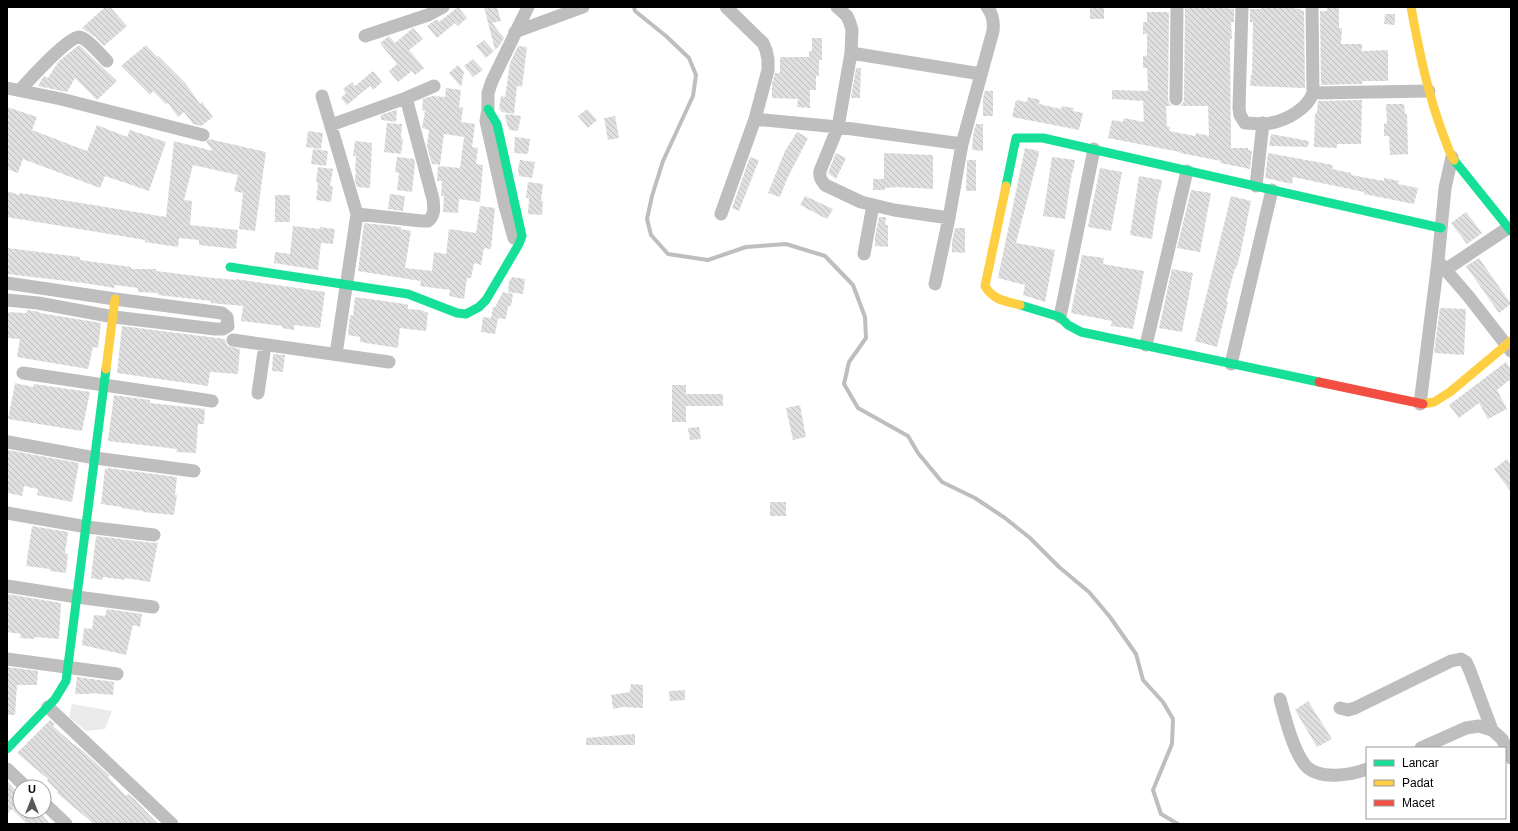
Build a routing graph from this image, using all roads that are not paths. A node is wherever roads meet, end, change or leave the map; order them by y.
1 (442, 7) edge
2 (528, 7) edge
3 (583, 7) edge
4 (726, 7) edge
5 (837, 7) edge
6 (987, 7) edge
7 (1177, 7) edge
8 (1242, 7) edge
9 (1312, 7) edge
10 (1411, 7) edge
11 (553, 12) edge
12 (516, 32) junction
13 (365, 36) dead end
14 (851, 53) junction
15 (107, 61) dead end
16 (981, 74) junction
17 (434, 86) dead end
18 (13, 89) edge
19 (1429, 92) junction
20 (1313, 93) junction
21 (322, 96) dead end
22 (406, 98) junction
23 (1176, 99) dead end
24 (755, 119) junction
25 (1262, 123) junction
26 (331, 125) junction
27 (838, 127) junction
28 (203, 135) dead end
29 (962, 144) junction
30 (1094, 148) junction
31 (1452, 157) junction
32 (1187, 171) junction
33 (1256, 186) junction
34 (1272, 190) junction
35 (873, 204) junction
36 (357, 214) junction
37 (721, 214) dead end
38 (949, 218) junction
39 (1441, 228) junction
40 (1510, 229) edge
41 (517, 247) joint
42 (864, 254) dead end
43 (1442, 266) junction
44 (230, 267) dead end
45 (7, 283) edge
46 (935, 284) dead end
47 (347, 286) junction
48 (115, 299) junction
49 (7, 300) edge
50 (114, 317) junction
51 (1060, 317) junction
52 (233, 340) dead end
53 (265, 345) junction
54 (1509, 345) edge
55 (1146, 346) junction
56 (336, 354) junction
57 (389, 362) dead end
58 (1231, 364) junction
59 (23, 373) dead end
60 (105, 385) junction
61 (258, 393) dead end
62 (212, 401) dead end
63 (1420, 404) junction
64 (8, 442) dead end
65 (95, 458) junction
66 (194, 471) dead end
67 (7, 513) edge
68 (87, 527) junction
69 (154, 535) dead end
70 (7, 586) edge
71 (77, 597) junction
72 (153, 607) dead end
73 (7, 659) edge
74 (68, 668) junction
75 (117, 674) dead end
76 (1280, 699) dead end
77 (48, 707) junction
78 (1340, 708) dead end
79 (1492, 730) junction
80 (1423, 747) edge
81 (1506, 747) edge
82 (1506, 747) edge
83 (7, 749) edge
84 (1511, 758) edge
85 (7, 769) edge
86 (1366, 769) edge
87 (18, 779) edge
88 (52, 811) edge
89 (66, 824) edge
90 (172, 824) edge

1 - 13 street
2 - 12 street
3 - 11 street
4 - 24 street
5 - 14 street
6 - 16 street
7 - 23 street
8 - 25 street
9 - 20 street
10 - 19 street
11 - 12 street
12 - 41 street
14 - 16 street
14 - 27 street
15 - 18 street
16 - 29 street
17 - 22 street
18 - 28 street
19 - 20 street
19 - 31 street
20 - 25 street
21 - 26 street
22 - 26 street
22 - 36 street
24 - 27 street
24 - 37 street
25 - 33 street
26 - 36 street
27 - 29 street
27 - 35 street
29 - 38 street
30 - 32 street
30 - 51 street
30 - 51 street
31 - 39 street
31 - 40 street
32 - 33 street
32 - 55 street
33 - 34 street
34 - 39 street
34 - 58 street
35 - 38 street
35 - 42 street
36 - 47 street
38 - 46 street
39 - 43 street
40 - 43 street
41 - 47 street
43 - 54 street
43 - 63 street
44 - 47 street
45 - 48 street
47 - 56 street
48 - 50 street
48 - 50 street
49 - 50 street
50 - 60 street
51 - 55 street
52 - 53 street
53 - 56 street
53 - 61 street
54 - 63 street
55 - 58 street
56 - 57 street
58 - 63 street
59 - 60 street
60 - 62 street
60 - 65 street
64 - 65 street
65 - 66 street
65 - 68 street
67 - 68 street
68 - 69 street
68 - 71 street
70 - 71 street
71 - 72 street
71 - 74 street
73 - 74 street
74 - 75 street
74 - 77 street
76 - 86 street
77 - 83 street
77 - 90 street
78 - 79 street
79 - 80 street
79 - 81 street
82 - 84 street
85 - 87 street
88 - 89 street

